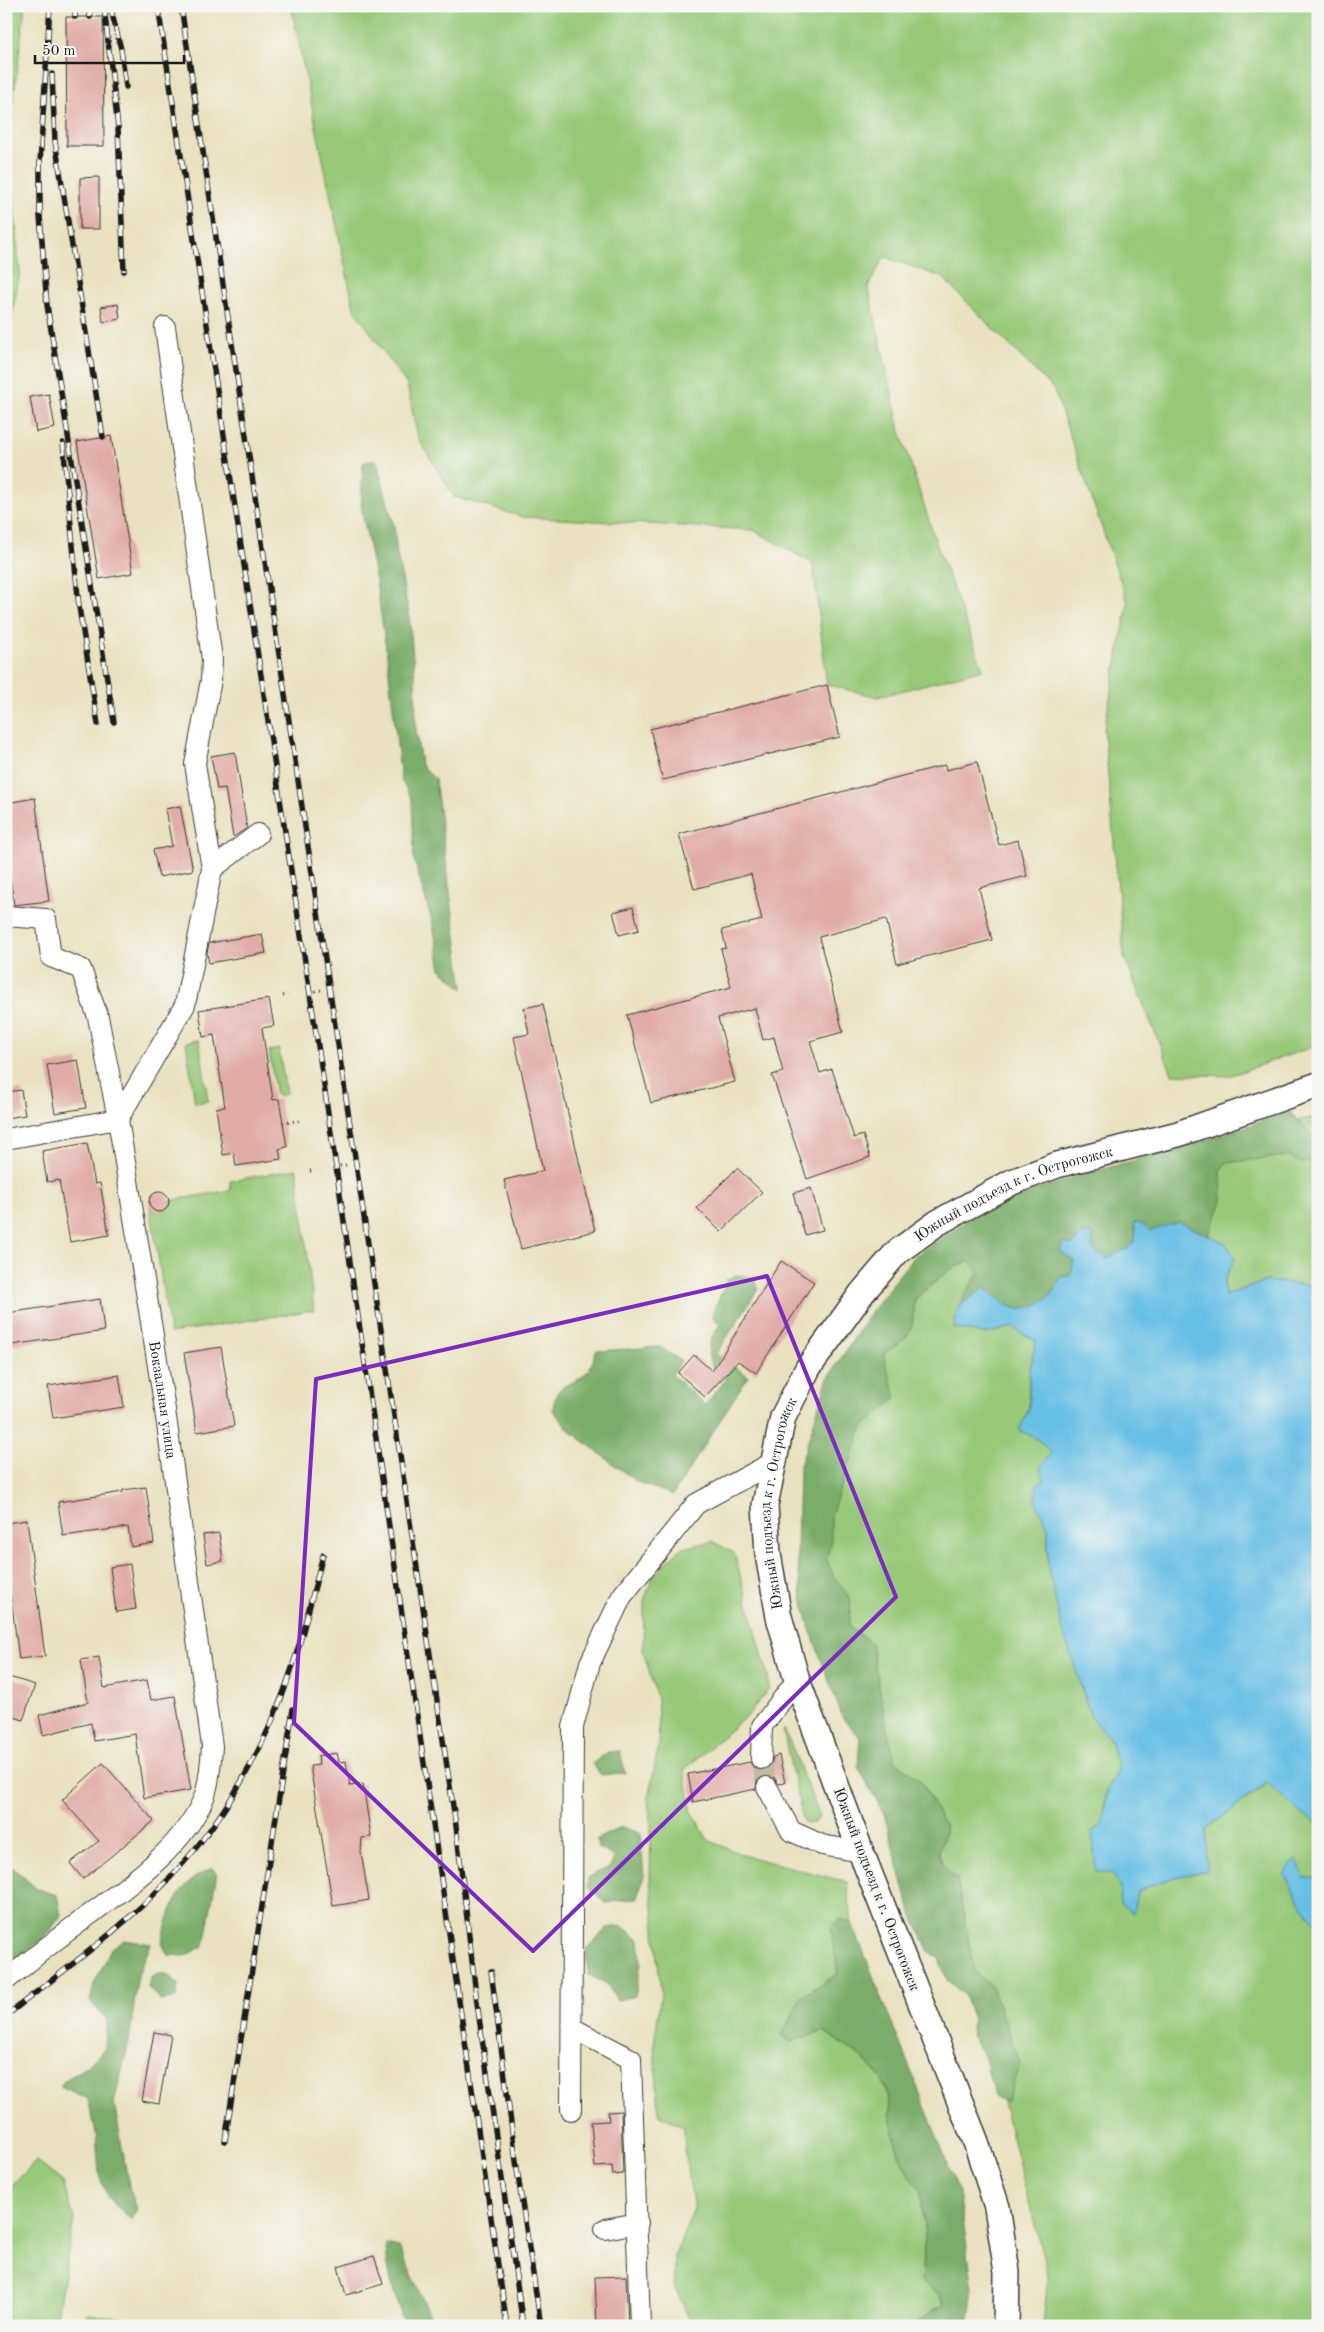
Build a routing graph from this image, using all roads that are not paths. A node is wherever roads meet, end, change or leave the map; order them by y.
1 (165, 327) dead end
2 (258, 834) dead end
3 (212, 869) junction
4 (6, 916) edge
5 (1318, 1084) edge
6 (118, 1119) junction
7 (6, 1139) edge
8 (772, 1463) junction
9 (797, 1680) junction
10 (761, 1759) tunnel mouth
11 (766, 1787) tunnel mouth
12 (861, 1852) junction
13 (6, 1980) edge
14 (572, 2028) junction
15 (571, 2110) dead end
16 (638, 2223) junction
17 (604, 2229) dead end
18 (640, 2326) edge
19 (1006, 2326) edge

1 - 3 street
2 - 3 street
3 - 6 street
4 - 6 street, Вокзальная улица
5 - 8 main road, Южный подъезд к г. Острогожск
6 - 7 street
6 - 13 street, Вокзальная улица
8 - 9 main road, Южный подъезд к г. Острогожск
8 - 14 street
9 - 10 street
9 - 12 main road, Южный подъезд к г. Острогожск
11 - 12 street
12 - 19 main road, Южный подъезд к г. Острогожск
14 - 15 street
14 - 16 street
16 - 17 street
16 - 18 street

